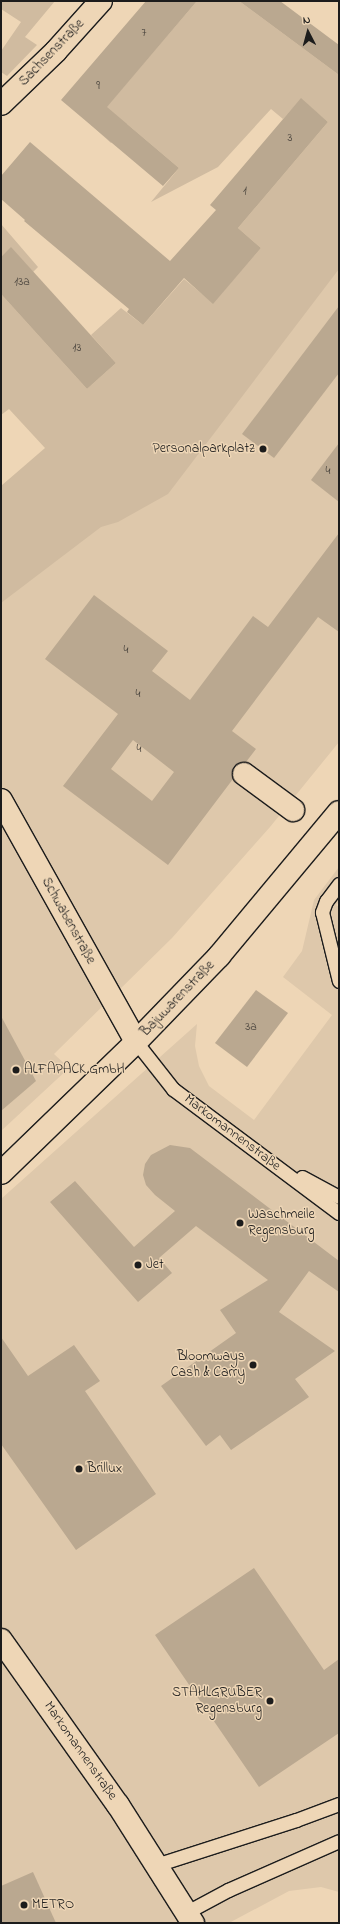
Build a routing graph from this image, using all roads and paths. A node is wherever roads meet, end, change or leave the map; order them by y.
1 (101, 1) edge
2 (1, 104) edge
3 (244, 774) dead end
4 (1, 800) edge
5 (293, 810) dead end
6 (339, 812) edge
7 (339, 884) edge
8 (339, 980) edge
9 (136, 1042) junction
10 (259, 1153) junction
11 (1, 1173) edge
12 (339, 1197) edge
13 (339, 1213) edge
14 (1, 1640) edge
15 (339, 1804) edge
16 (339, 1841) edge
17 (156, 1865) junction
18 (190, 1917) edge

1 - 2 street, Sachsenstraße
3 - 5 street
4 - 9 street, Schwabenstraße
6 - 9 street, Bajuwarenstraße
7 - 8 lane
9 - 10 lane, Markomannenstraße
9 - 11 street, Bajuwarenstraße
10 - 12 lane
10 - 13 lane, Markomannenstraße
14 - 17 street, Markomannenstraße
15 - 17 lane
16 - 18 lane
17 - 18 street, Markomannenstraße

